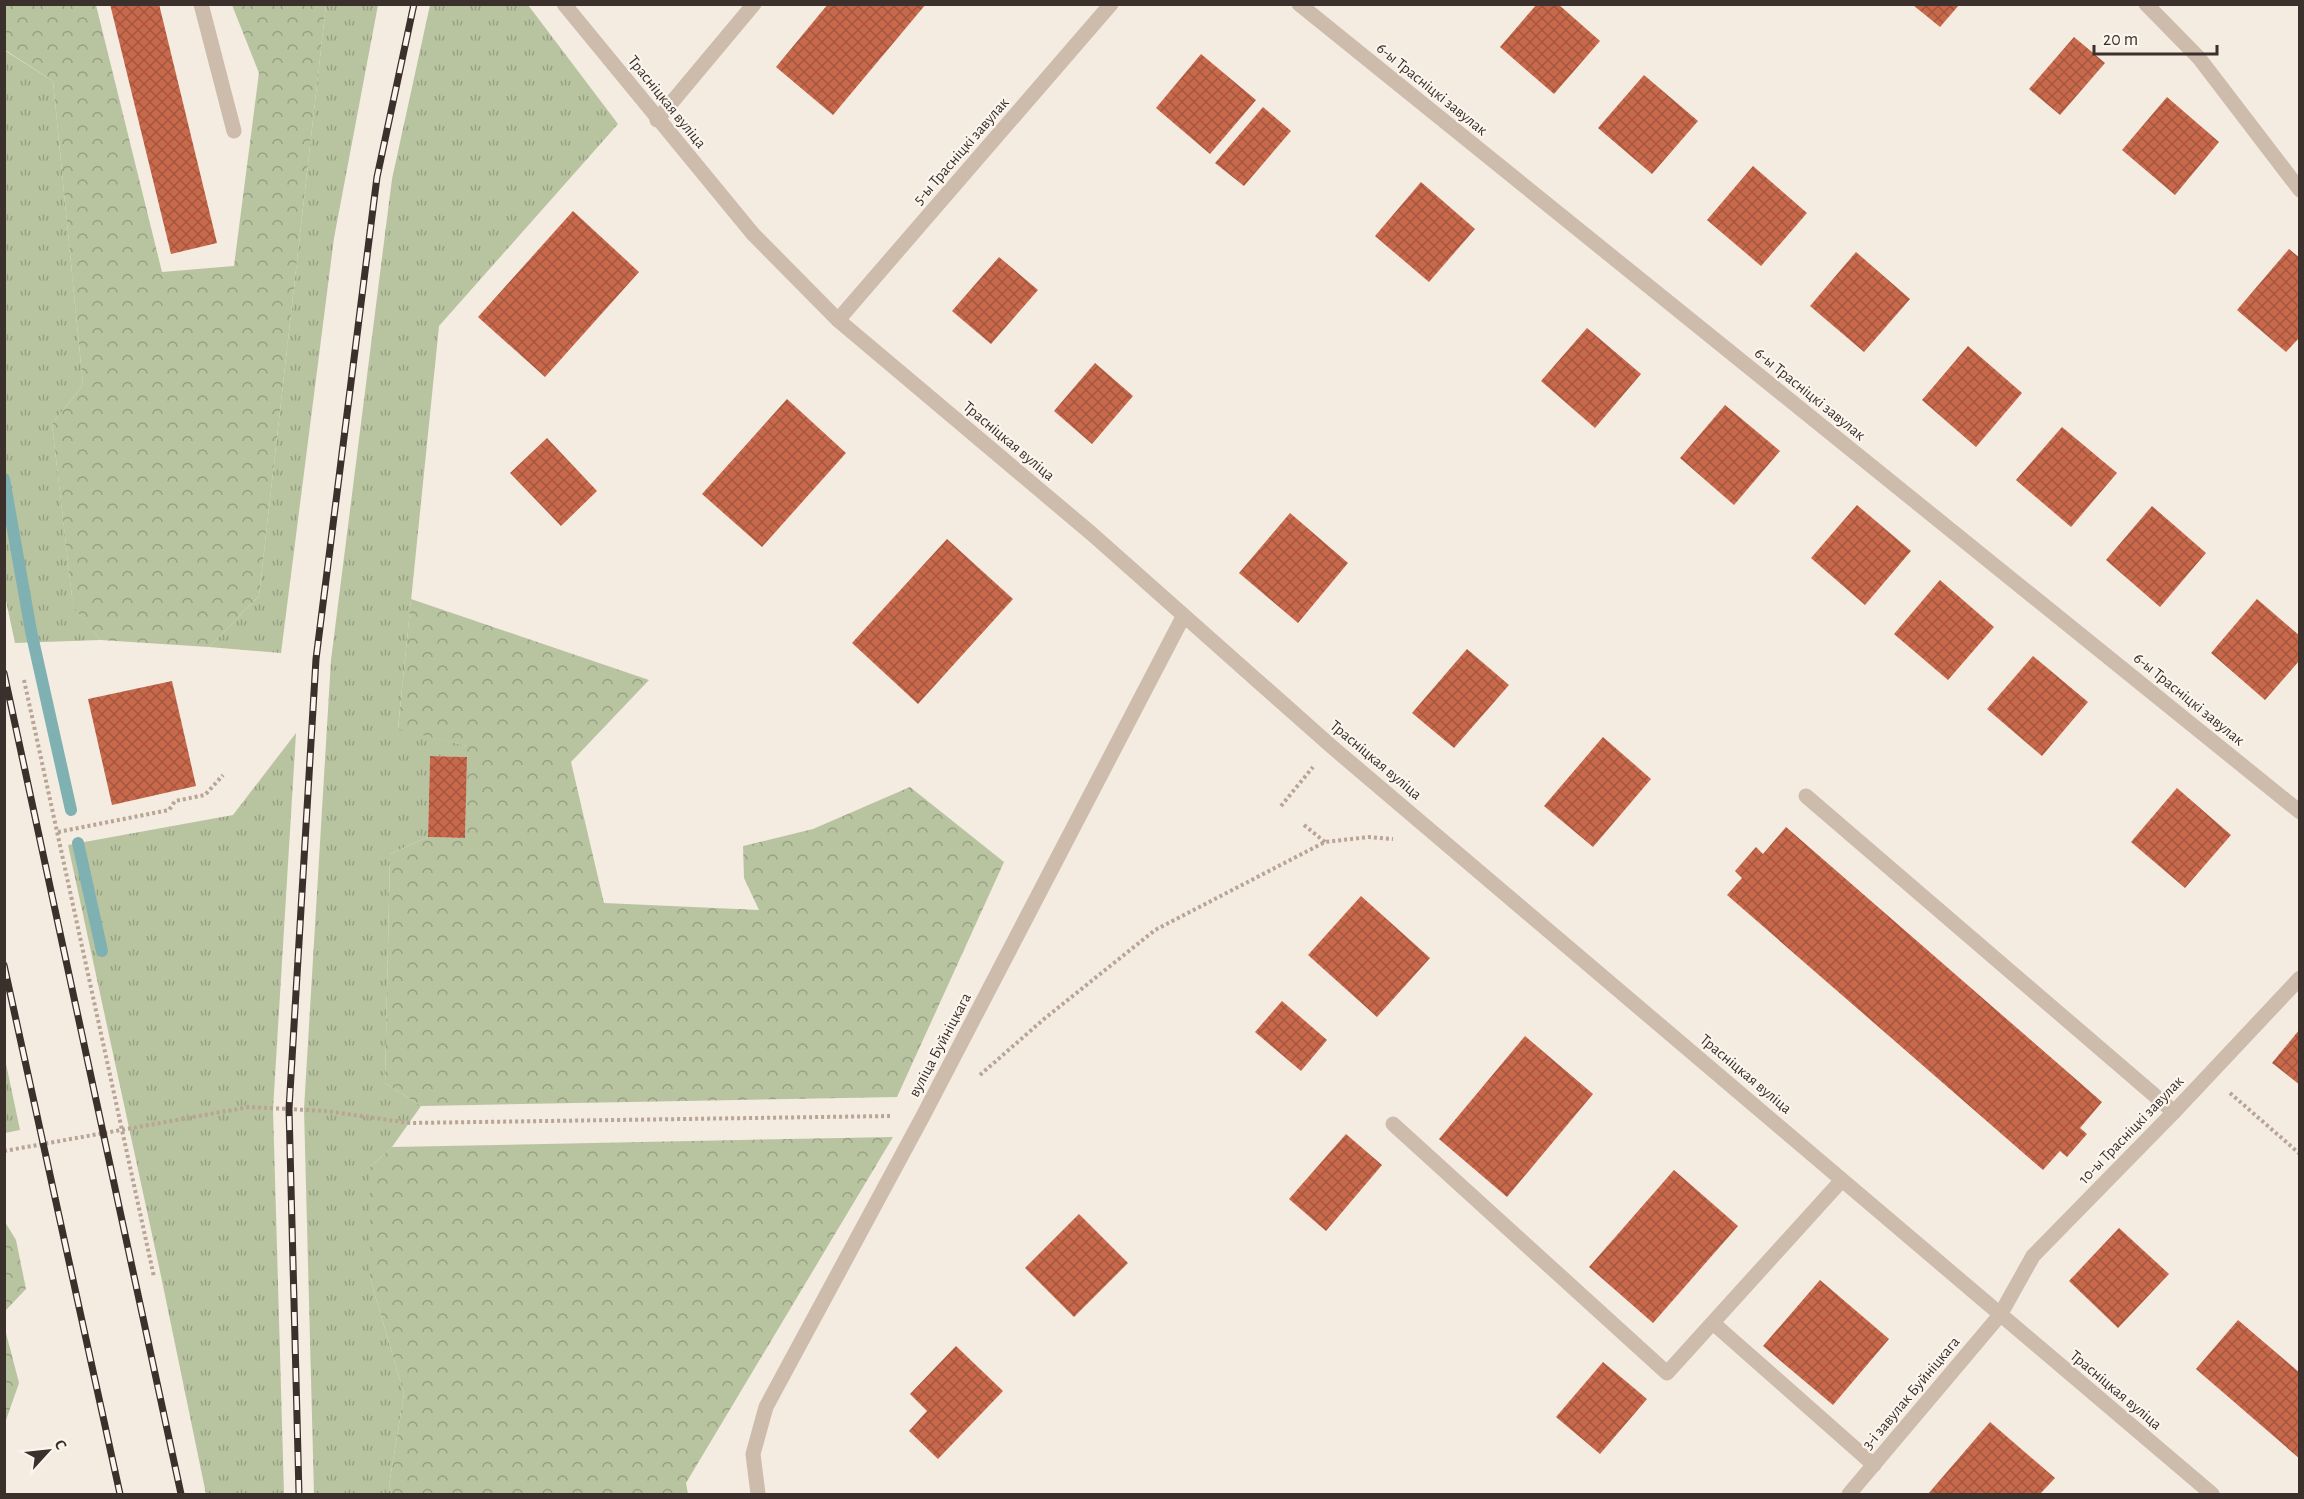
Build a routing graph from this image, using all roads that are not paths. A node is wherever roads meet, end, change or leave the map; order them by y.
1 (201, 4) edge
2 (564, 4) edge
3 (754, 4) edge
4 (1111, 4) edge
5 (1299, 4) edge
6 (2146, 4) edge
7 (657, 120) junction
8 (234, 131) dead end
9 (2300, 190) edge
10 (838, 320) junction
11 (1183, 617) junction
12 (1806, 796) dead end
13 (2300, 812) edge
14 (2298, 984) edge
15 (2174, 1112) junction
16 (1393, 1124) dead end
17 (1842, 1180) junction
18 (2000, 1315) junction
19 (1713, 1323) junction
20 (1874, 1465) junction
21 (758, 1494) edge
22 (1849, 1494) edge
23 (2212, 1494) edge

1 - 8 street
2 - 7 street, Трасніцкая вуліца
3 - 7 street
4 - 10 street, 5-ы Трасніцкі завулак
5 - 13 street, 6-ы Трасніцкі завулак
6 - 9 street
7 - 10 street, Трасніцкая вуліца
10 - 11 street, Трасніцкая вуліца
11 - 17 street, Трасніцкая вуліца
11 - 21 street, вуліца Буйніцкага
12 - 15 street
14 - 15 street, 10-ы Трасніцкі завулак
15 - 18 street, 10-ы Трасніцкі завулак
16 - 19 street
17 - 18 street, Трасніцкая вуліца
17 - 19 street
18 - 20 street, 3-і завулак Буйніцкага
18 - 23 street, Трасніцкая вуліца
19 - 20 street
20 - 22 street, 3-і завулак Буйніцкага

